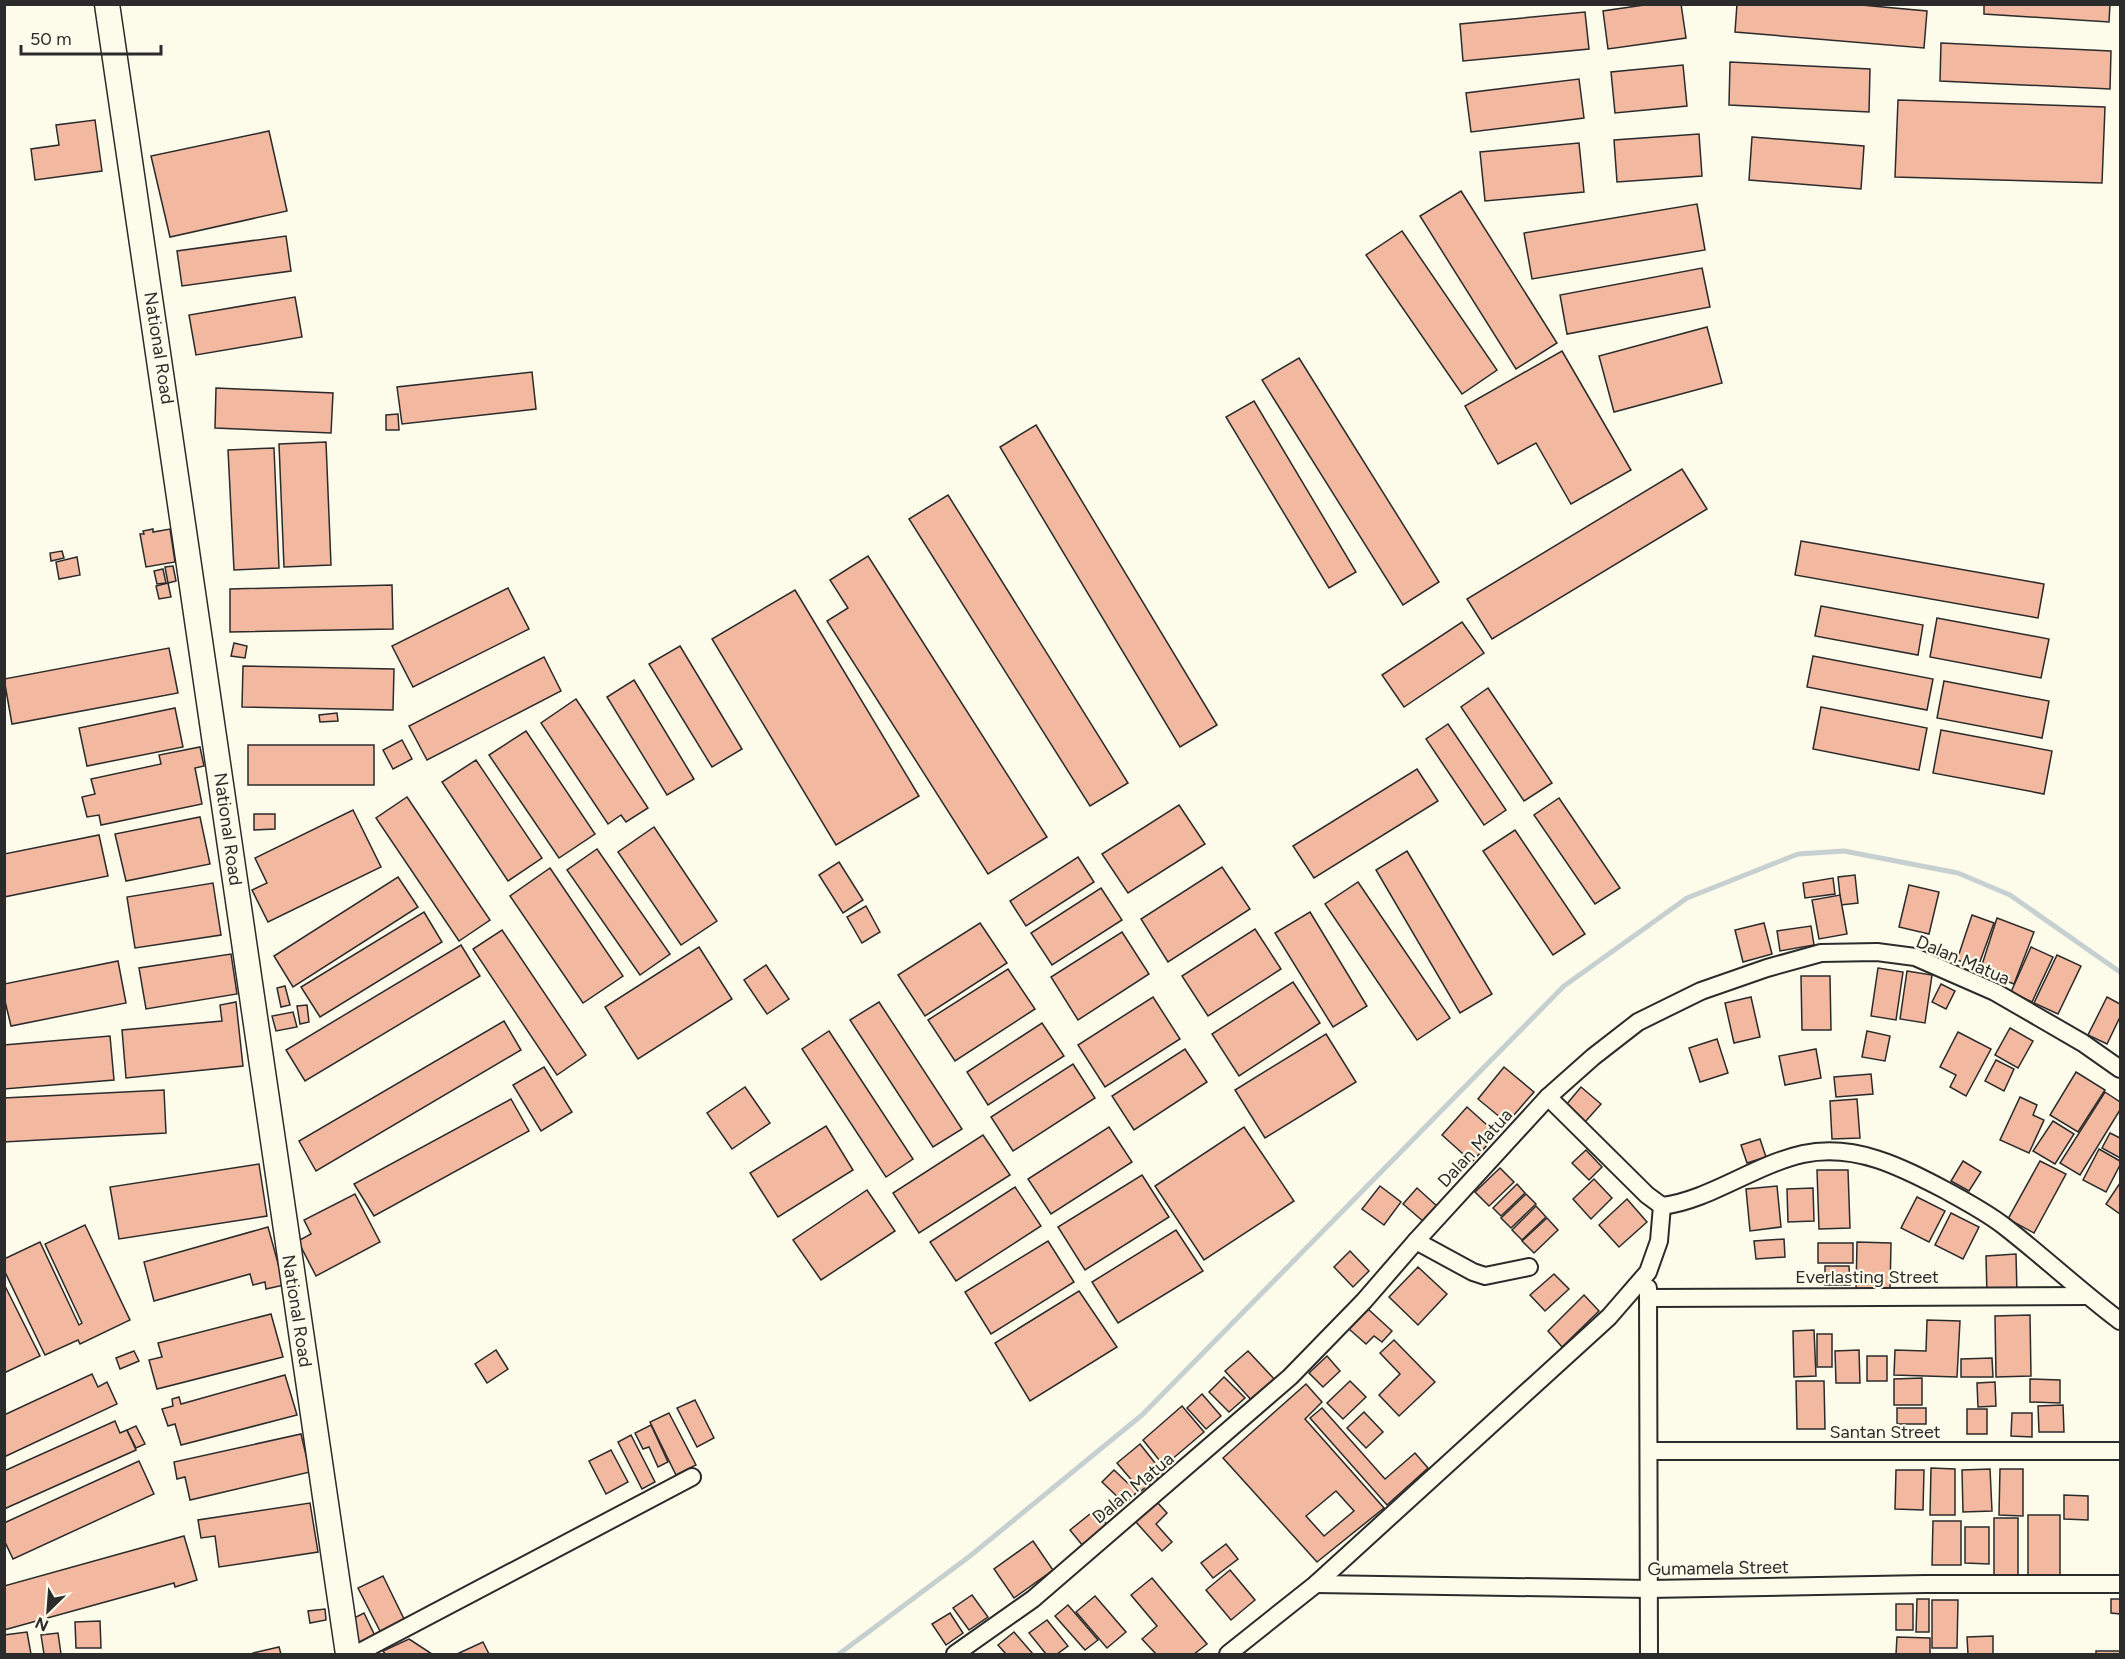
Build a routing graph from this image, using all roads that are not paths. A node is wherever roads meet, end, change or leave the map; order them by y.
1 (107, 4) edge
2 (2121, 1069) edge
3 (1548, 1097) junction
4 (1662, 1206) junction
5 (1416, 1241) junction
6 (1529, 1268) dead end
7 (1648, 1272) junction
8 (2087, 1296) junction
9 (1648, 1298) junction
10 (2121, 1321) edge
11 (1650, 1451) junction
12 (2121, 1451) edge
13 (692, 1478) dead end
14 (1316, 1584) junction
15 (2121, 1584) edge
16 (1649, 1589) junction
17 (348, 1654) edge
18 (356, 1654) edge
19 (955, 1654) edge
20 (1228, 1654) edge
21 (1649, 1654) edge

1 - 17 main road, National Road
2 - 3 street, Dalan Matua
3 - 4 street
3 - 5 street, Dalan Matua
4 - 7 street
4 - 8 street
5 - 6 street
5 - 19 street, Dalan Matua
7 - 9 street
7 - 14 street
8 - 9 street, Everlasting Street
8 - 10 street
9 - 11 street
11 - 12 street, Santan Street
11 - 16 street
13 - 18 street
14 - 16 street, Gumamela Street
14 - 20 street
15 - 16 street, Gumamela Street
16 - 21 street

